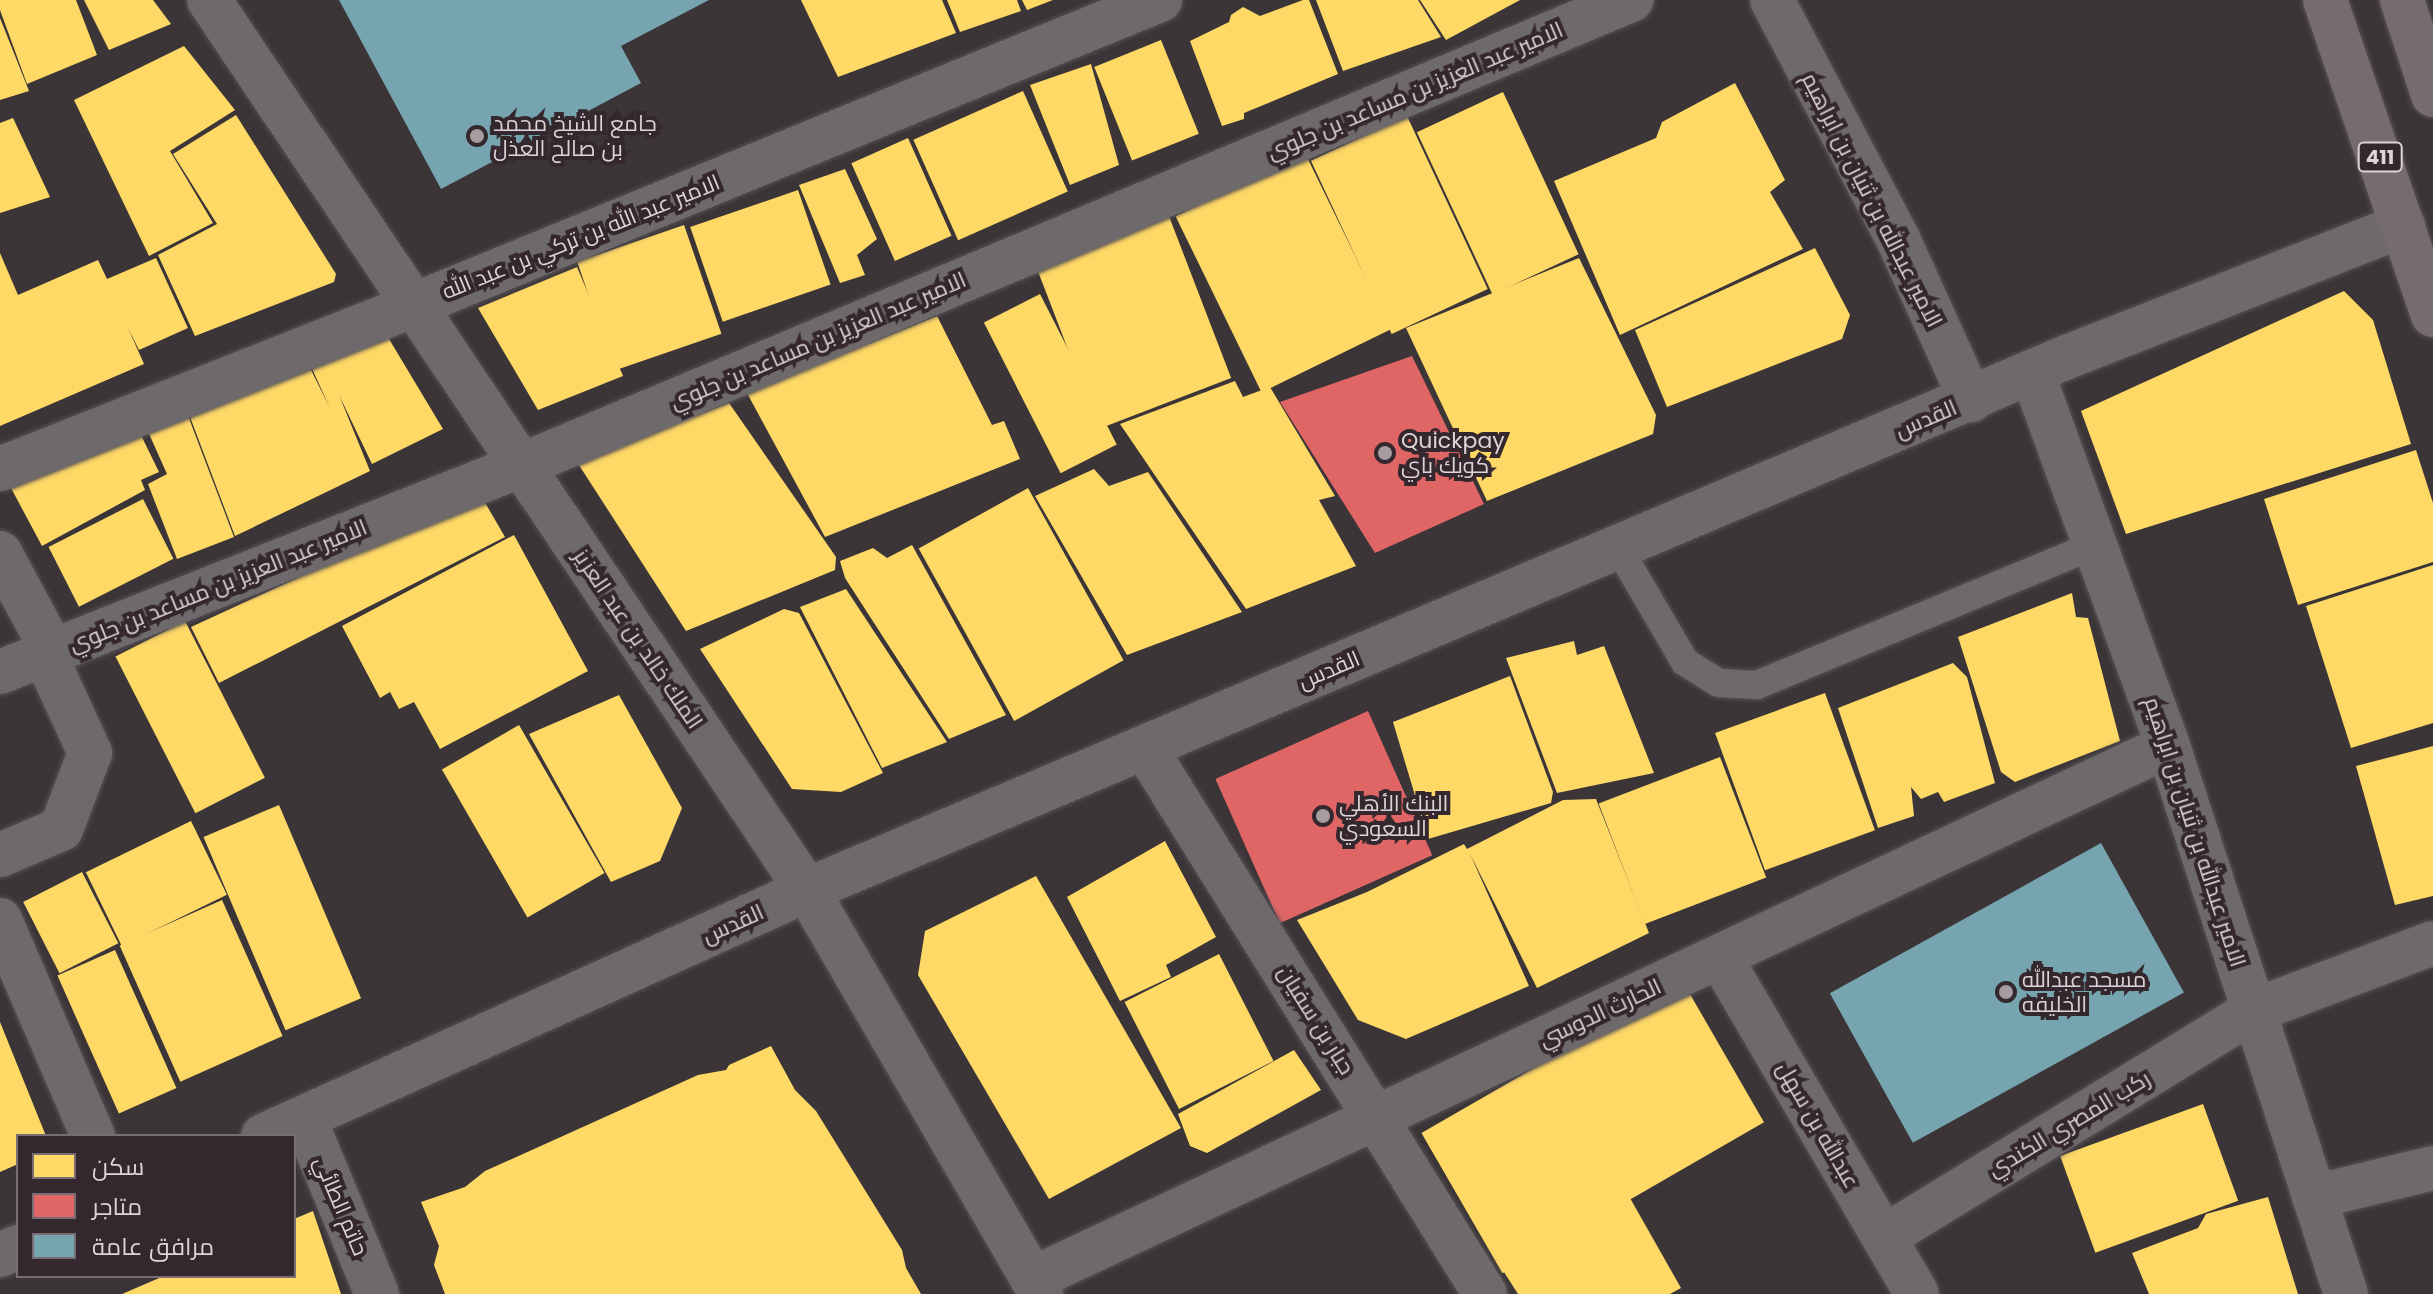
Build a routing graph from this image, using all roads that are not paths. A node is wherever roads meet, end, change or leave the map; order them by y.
1 (209, 0) edge
2 (1160, 0) edge
3 (1631, 0) edge
4 (1772, 0) edge
5 (2325, 0) edge
6 (2402, 0) edge
7 (2433, 95) edge
8 (2403, 225) junction
9 (414, 305) junction
10 (2433, 315) edge
11 (2033, 375) junction
12 (1971, 400) junction
13 (522, 465) junction
14 (0, 469) edge
15 (2095, 545) junction
16 (1619, 549) junction
17 (0, 553) edge
18 (45, 655) junction
19 (0, 672) edge
20 (2168, 746) junction
21 (1145, 748) junction
22 (0, 855) edge
23 (807, 890) junction
24 (0, 920) edge
25 (2433, 943) edge
26 (1720, 957) junction
27 (2253, 1011) junction
28 (304, 1118) junction
29 (1377, 1118) junction
30 (92, 1134) edge
31 (268, 1134) edge
32 (2433, 1168) edge
33 (2314, 1197) junction
34 (1884, 1237) junction
35 (1037, 1287) edge
36 (377, 1294) edge
37 (1485, 1294) edge
38 (1917, 1294) edge
39 (2346, 1294) edge

1 - 9 street, الملك خالد بن عبد العزيز
2 - 9 street, الامير عبد الله بن تركي بن عبد الله
3 - 13 street, الامير عبد العزيز بن مساعد بن جلوي
4 - 12 street, الامير عبدالله بن ثنيان بن ابراهيم
5 - 8 main road, 411
6 - 7 main road
8 - 10 main road, 411
8 - 11 street, القدس
9 - 13 street, الملك خالد بن عبد العزيز
9 - 14 street, الامير عبد الله بن تركي بن عبد الله
11 - 12 street, القدس
11 - 15 street, الامير عبدالله بن ثنيان بن ابراهيم
12 - 16 street, القدس
13 - 18 street, الامير عبد العزيز بن مساعد بن جلوي
13 - 23 street, الملك خالد بن عبد العزيز
15 - 16 lane
15 - 20 street, الامير عبدالله بن ثنيان بن ابراهيم
16 - 21 street, القدس
17 - 18 street
18 - 19 street, الامير عبد العزيز بن مساعد بن جلوي
18 - 22 street
20 - 26 street, الحارث الدوسي
20 - 27 street, الامير عبدالله بن ثنيان بن ابراهيم
21 - 23 street, القدس
21 - 29 street, جبار بن سفيان
23 - 28 street, القدس
23 - 35 street, الملك خالد بن عبد العزيز
24 - 30 street
25 - 27 street, ركب المصري الكندي
26 - 29 street, الحارث الدوسي
26 - 34 street, عبدالله بن سهل
27 - 33 street, الامير عبدالله بن ثنيان بن ابراهيم
27 - 34 street, ركب المصري الكندي
28 - 31 street, القدس
28 - 36 street, حاتم الطائي
29 - 35 street, الحارث الدوسي
29 - 37 street, جبار بن سفيان
32 - 33 street
33 - 39 street, الامير عبدالله بن ثنيان بن ابراهيم
34 - 38 street, عبدالله بن سهل

